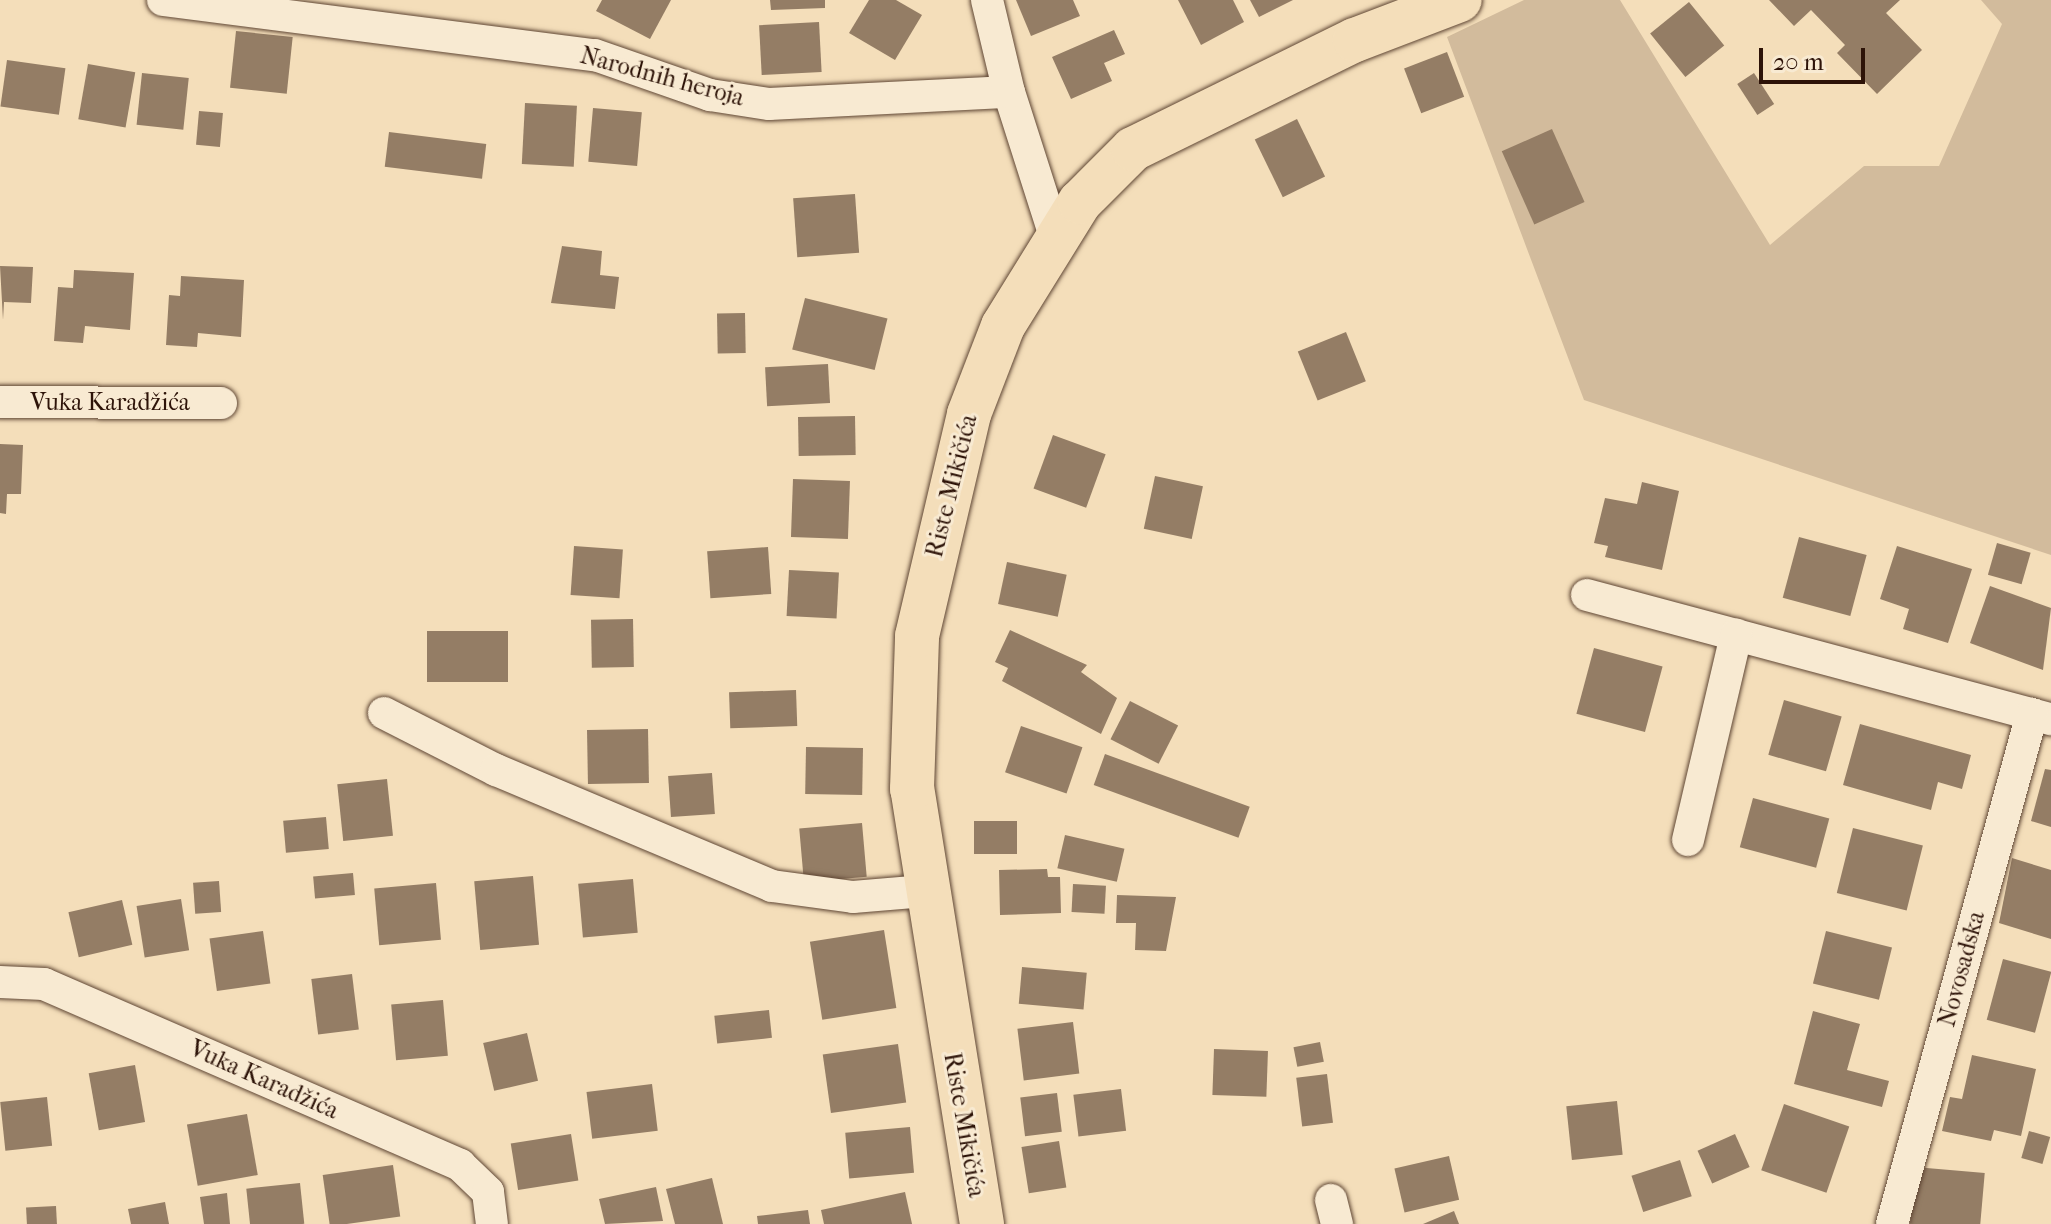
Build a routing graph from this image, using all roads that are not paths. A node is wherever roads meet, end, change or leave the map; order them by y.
1 (163, 0) edge
2 (987, 0) edge
3 (1460, 0) edge
4 (1009, 92) junction
5 (1056, 239) junction
6 (0, 402) edge
7 (221, 403) dead end
8 (1587, 595) dead end
9 (1736, 635) junction
10 (384, 713) dead end
11 (2041, 716) edge
12 (1688, 840) dead end
13 (925, 891) junction
14 (0, 982) edge
15 (492, 1224) edge
16 (982, 1224) edge
17 (1892, 1224) edge

1 - 4 street, Narodnih heroja
2 - 4 street
3 - 5 main road, Riste Mikičića
4 - 5 street
5 - 13 main road, Riste Mikičića
6 - 7 street, Vuka Karadžića
8 - 9 street, Novosadska
9 - 11 street, Novosadska
9 - 12 street
10 - 13 street
11 - 17 street, Novosadska
13 - 16 main road, Riste Mikičića
14 - 15 street, Vuka Karadžića

